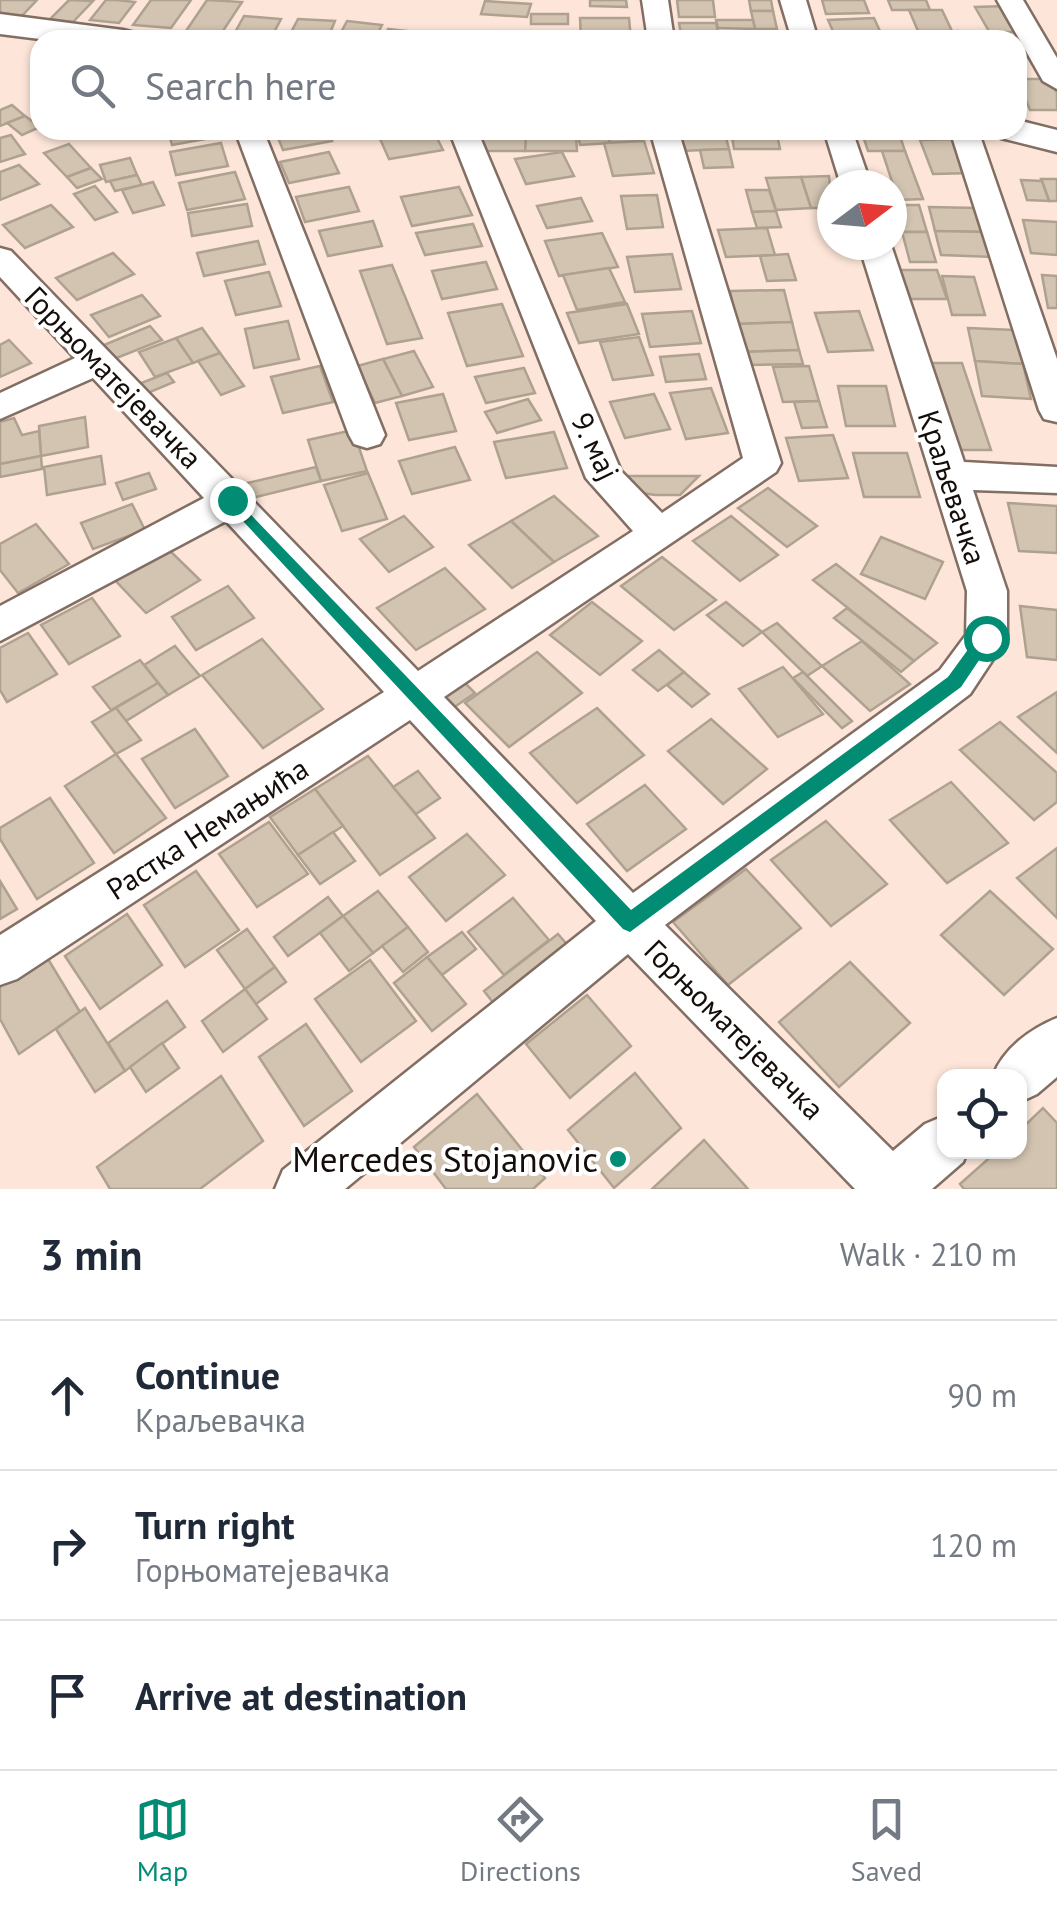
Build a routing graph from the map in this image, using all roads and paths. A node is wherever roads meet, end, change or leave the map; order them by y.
1 (655, 0) edge
2 (793, 0) edge
3 (1010, 0) edge
4 (0, 24) edge
5 (46, 30) edge
6 (660, 30) edge
7 (802, 30) edge
8 (1057, 81) edge
9 (1027, 133) edge
10 (253, 140) edge
11 (467, 140) edge
12 (667, 140) edge
13 (841, 140) edge
14 (967, 140) edge
15 (1057, 141) edge
16 (851, 170) edge
17 (0, 258) edge
18 (880, 260) edge
19 (99, 361) junction
20 (0, 407) edge
21 (1057, 410) edge
22 (366, 436) dead end
23 (948, 475) junction
24 (1057, 480) edge
25 (232, 500) junction
26 (660, 534) junction
27 (0, 625) edge
28 (416, 695) junction
29 (630, 922) junction
30 (0, 962) edge
31 (1057, 1043) edge
32 (1027, 1069) edge
33 (937, 1149) edge
34 (302, 1189) edge
35 (893, 1189) edge

1 - 6 street
2 - 7 street
3 - 8 street
4 - 5 street
9 - 15 street
10 - 22 street
11 - 26 street, 9. мај
12 - 26 street
13 - 16 street
14 - 21 street
17 - 19 street, Горњоматејевачка
18 - 23 street, Краљевачка
19 - 20 street
19 - 25 street, Горњоматејевачка
23 - 24 street
23 - 29 street, Краљевачка
25 - 27 street
25 - 28 street, Горњоматејевачка
26 - 28 street
28 - 29 street, Горњоматејевачка
28 - 30 street, Растка Немањића
29 - 34 street, Краљевачка
29 - 35 street, Горњоматејевачка
31 - 32 street
33 - 35 street

